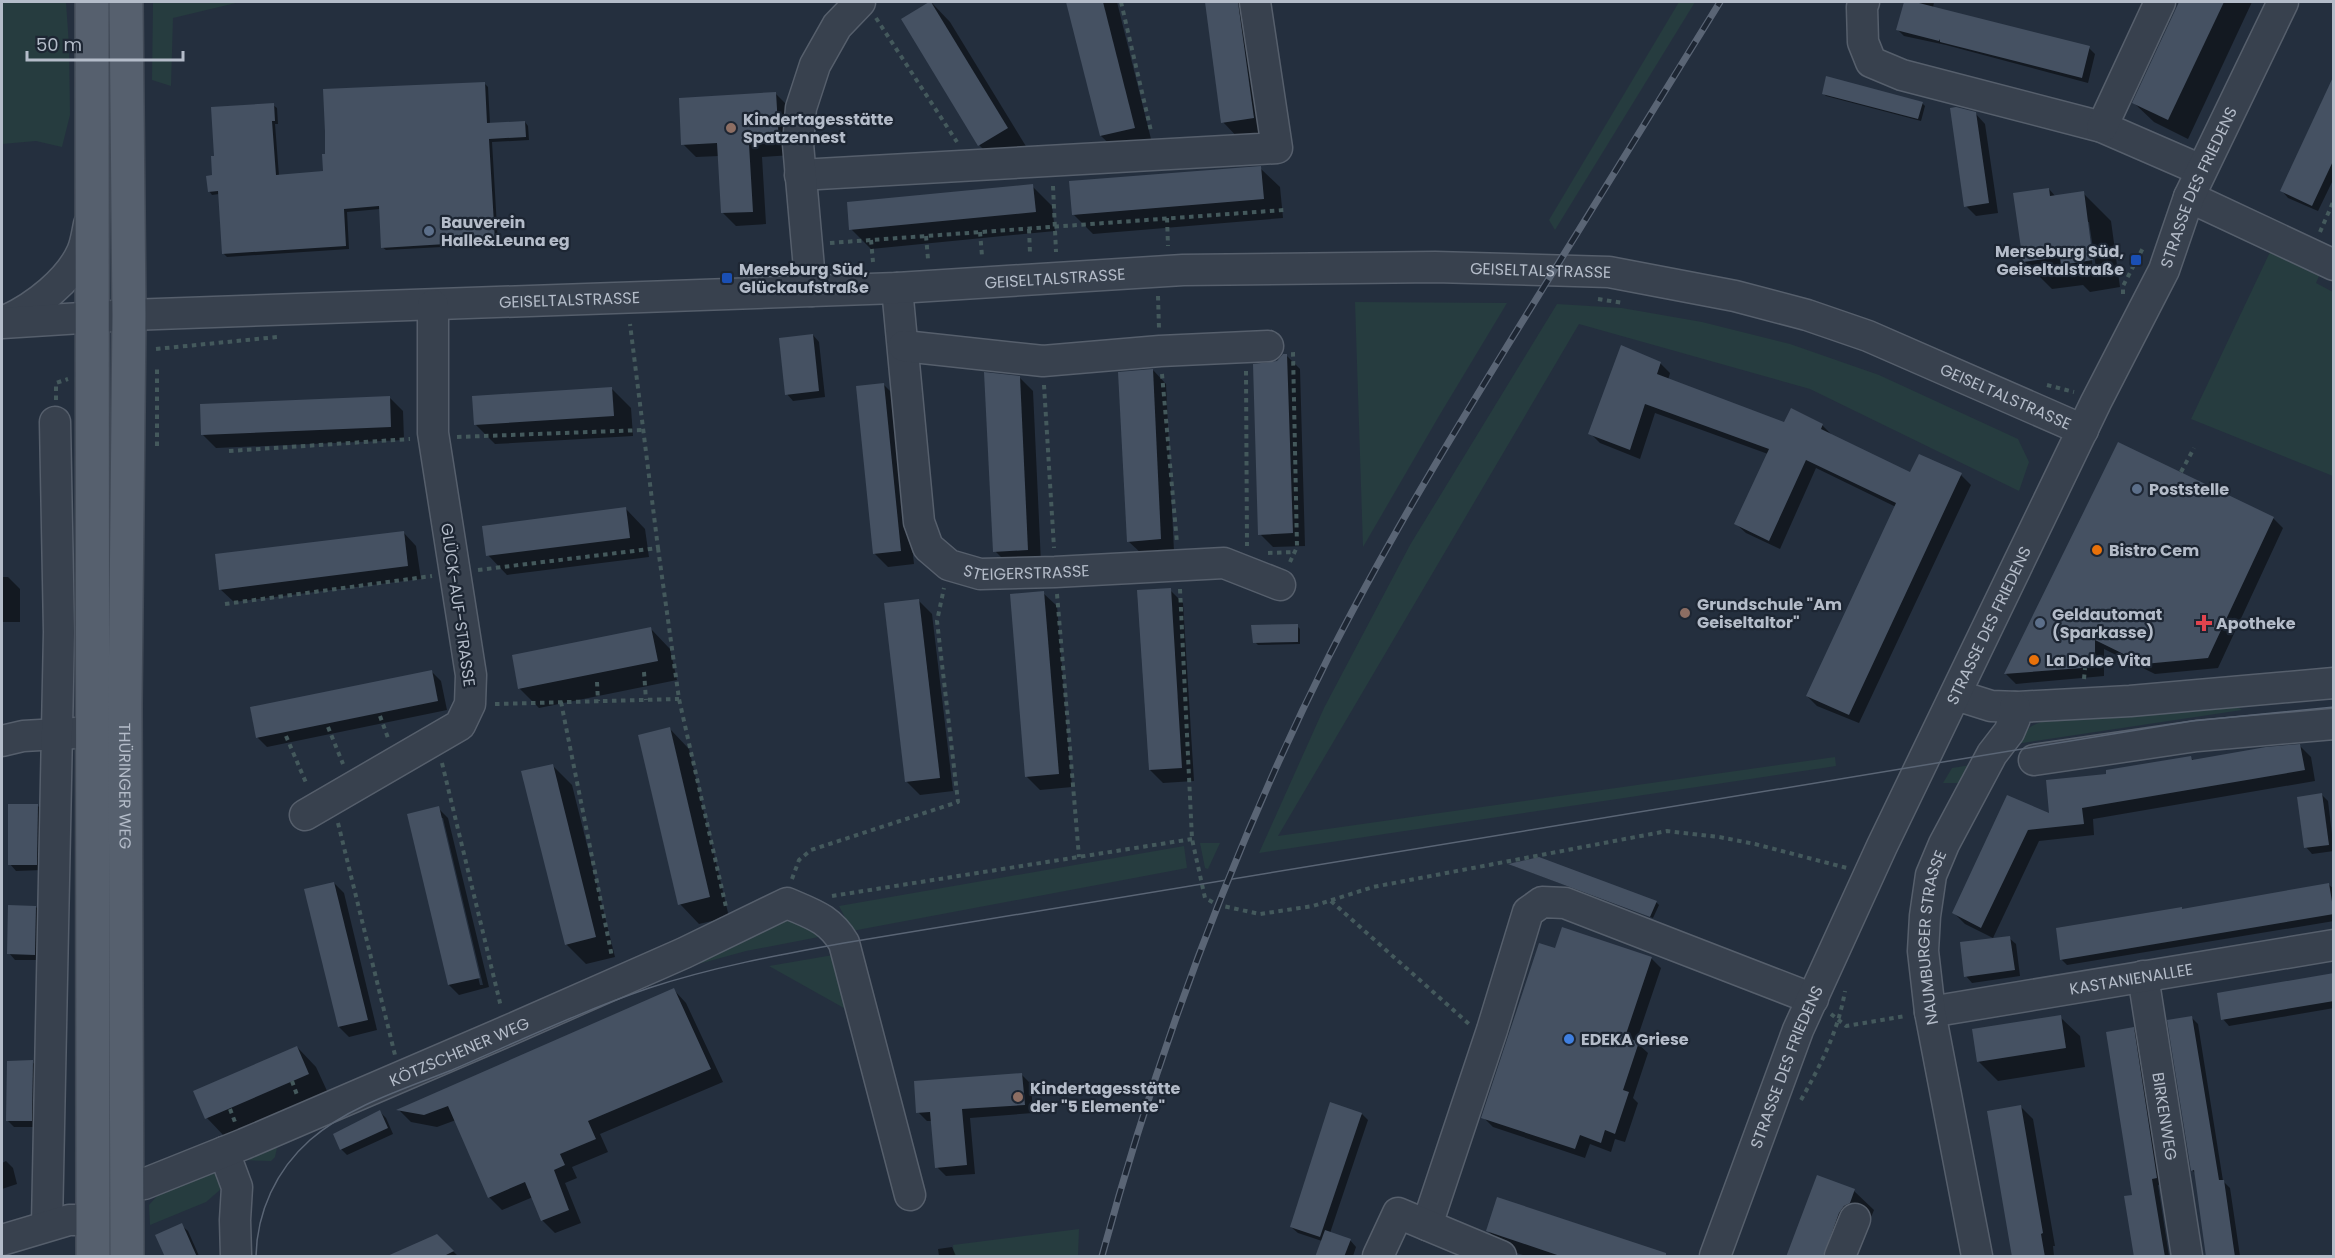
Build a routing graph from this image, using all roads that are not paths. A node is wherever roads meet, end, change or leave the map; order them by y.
1 (92, 2) edge
2 (126, 2) edge
3 (1255, 2) edge
4 (1864, 2) edge
5 (2160, 2) edge
6 (2283, 2) edge
7 (866, 6) edge
8 (2102, 127) junction
9 (800, 175) junction
10 (2195, 183) junction
11 (92, 216) junction
12 (2322, 260) edge
13 (897, 288) junction
14 (810, 291) junction
15 (433, 305) junction
16 (129, 315) junction
17 (92, 318) junction
18 (2, 323) edge
19 (904, 346) junction
20 (1257, 347) road end
21 (55, 422) dead end
22 (2083, 430) junction
23 (1280, 585) road end
24 (2334, 683) edge
25 (1956, 695) junction
26 (2015, 707) junction
27 (2334, 724) edge
28 (57, 733) junction
29 (94, 733) junction
30 (2, 741) edge
31 (2034, 760) dead end
32 (326, 802) road end
33 (2334, 945) edge
34 (2143, 976) junction
35 (1812, 999) junction
36 (1930, 1012) junction
37 (224, 1152) junction
38 (128, 1185) junction
39 (910, 1196) dead end
40 (92, 1220) junction
41 (1855, 1220) dead end
42 (47, 1225) junction
43 (1427, 1225) junction
44 (2, 1240) edge
45 (93, 1257) edge
46 (127, 1257) edge
47 (236, 1257) edge
48 (1378, 1257) edge
49 (1501, 1257) edge
50 (1714, 1257) edge
51 (1840, 1257) edge
52 (1977, 1257) edge
53 (2187, 1257) edge

1 - 11 main road, THÜRINGER WEG
2 - 16 main road, THÜRINGER WEG
3 - 9 street
4 - 8 street
5 - 8 street
6 - 10 street, STRASSE DES FRIEDENS
7 - 9 street
8 - 10 street
9 - 14 street
10 - 12 street
10 - 22 street, STRASSE DES FRIEDENS
11 - 17 main road, THÜRINGER WEG
11 - 18 street
13 - 14 street, GEISELTALSTRASSE
13 - 19 street, STEIGERSTRASSE
13 - 22 street, GEISELTALSTRASSE
14 - 15 street, GEISELTALSTRASSE
15 - 16 street, GEISELTALSTRASSE
15 - 32 street, GLÜCK-AUF-STRASSE
16 - 17 street, GEISELTALSTRASSE
16 - 38 main road, THÜRINGER WEG
17 - 18 street, GEISELTALSTRASSE
17 - 29 main road, THÜRINGER WEG
19 - 20 street
19 - 23 street, STEIGERSTRASSE
21 - 28 street
22 - 25 street, STRASSE DES FRIEDENS
24 - 26 street
25 - 26 street
25 - 35 street, STRASSE DES FRIEDENS
26 - 36 street, NAUMBURGER STRASSE
27 - 31 street
28 - 29 street
28 - 30 street
28 - 42 street
29 - 40 main road, THÜRINGER WEG
33 - 34 street, KASTANIENALLEE
34 - 36 street, KASTANIENALLEE
34 - 53 street, BIRKENWEG
35 - 43 street
35 - 50 street, STRASSE DES FRIEDENS
36 - 52 street, NAUMBURGER STRASSE
37 - 38 street, KÖTZSCHENER WEG
37 - 39 street, KÖTZSCHENER WEG
37 - 47 street
38 - 46 main road, THÜRINGER WEG
40 - 42 street
40 - 45 main road, THÜRINGER WEG
41 - 51 street
42 - 44 street
43 - 48 street
43 - 49 street

